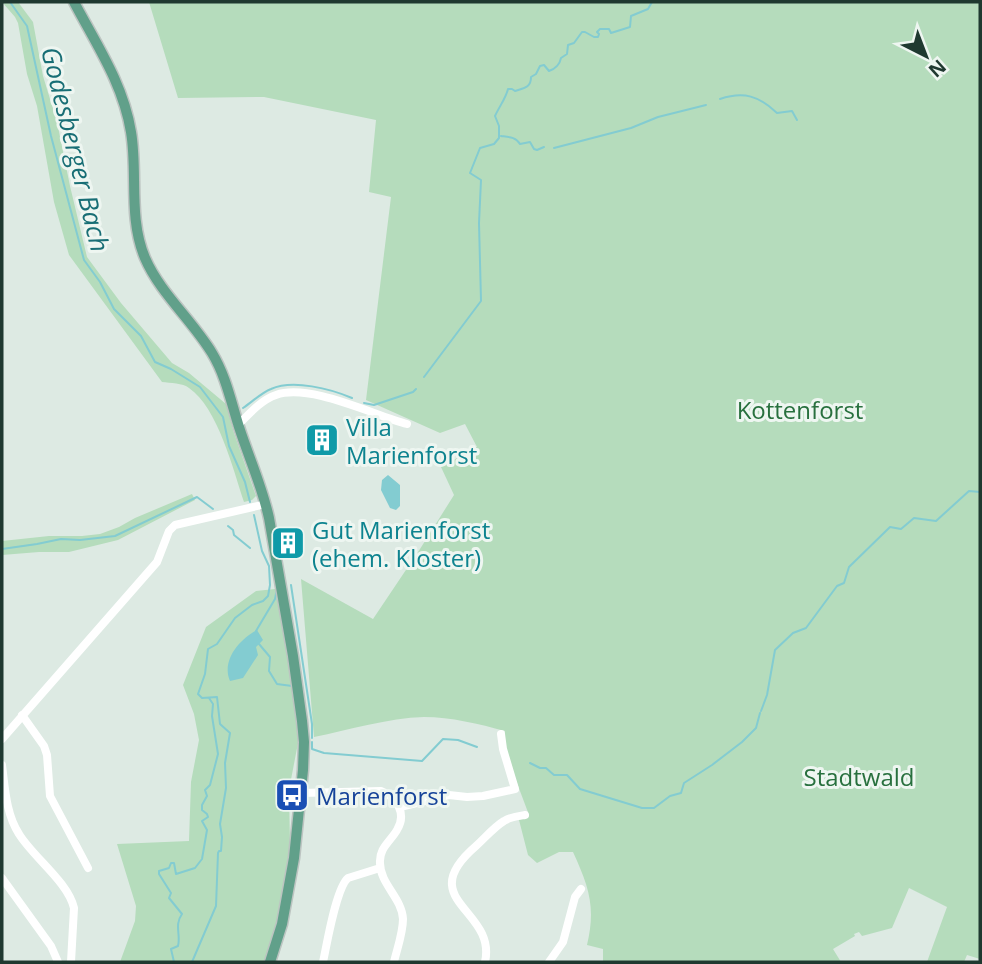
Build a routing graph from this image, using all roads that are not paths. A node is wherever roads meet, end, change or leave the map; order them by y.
1 (74, 2) edge
2 (407, 424) dead end
3 (238, 425) junction
4 (266, 504) junction
5 (22, 715) junction
6 (501, 734) dead end
7 (2, 739) edge
8 (2, 765) edge
9 (300, 793) junction
10 (400, 807) junction
11 (525, 815) dead end
12 (88, 868) dead end
13 (380, 868) junction
14 (2, 878) edge
15 (582, 889) dead end
16 (58, 962) edge
17 (71, 962) edge
18 (270, 962) edge
19 (323, 962) edge
20 (394, 962) edge
21 (485, 962) edge
22 (549, 962) edge

1 - 3 main road
2 - 3 street
3 - 4 main road
4 - 5 street
4 - 9 main road
5 - 7 street
5 - 12 street
6 - 10 street
8 - 17 street
9 - 10 street
9 - 18 main road
10 - 13 street
11 - 21 street
13 - 19 street
13 - 20 street
14 - 16 street
15 - 22 street

